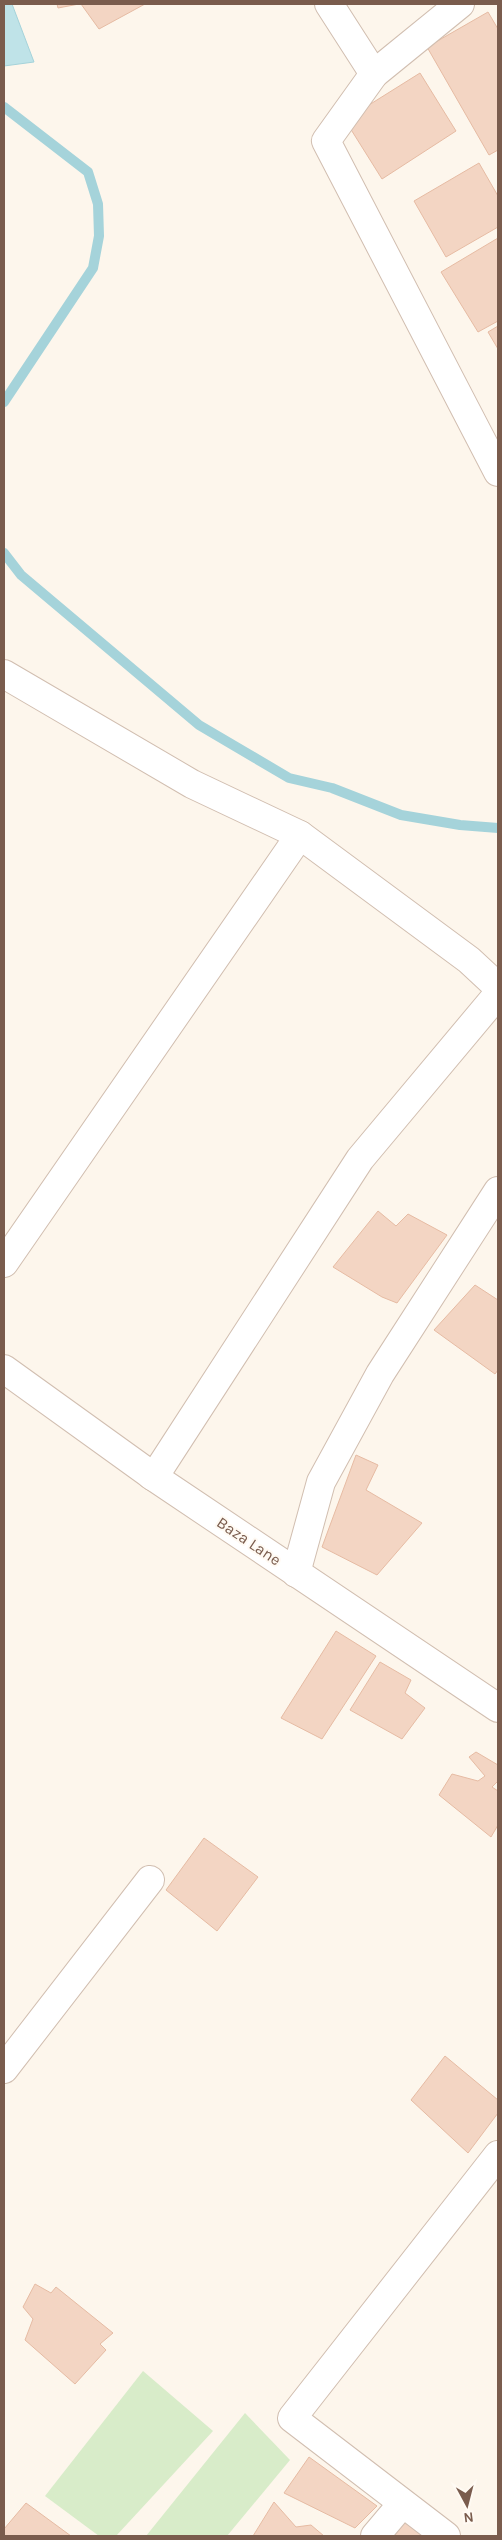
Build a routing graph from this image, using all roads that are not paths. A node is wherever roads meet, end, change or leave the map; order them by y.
1 (329, 4) edge
2 (460, 4) edge
3 (374, 74) junction
4 (498, 472) edge
5 (4, 674) edge
6 (300, 835) junction
7 (498, 988) edge
8 (498, 994) edge
9 (498, 1191) edge
10 (4, 1263) edge
11 (4, 1369) edge
12 (152, 1476) junction
13 (296, 1572) junction
14 (498, 1708) edge
15 (150, 1880) dead end
16 (4, 2069) edge
17 (498, 2155) edge
18 (402, 2504) junction
19 (374, 2536) edge
20 (446, 2536) edge

1 - 3 street
2 - 3 street
3 - 4 street
5 - 6 street
6 - 7 street
6 - 10 street
8 - 12 street
9 - 13 street
11 - 12 street, Baza Lane
12 - 13 street, Baza Lane
13 - 14 street, Baza Lane
15 - 16 street
17 - 18 street
18 - 19 street
18 - 20 street

